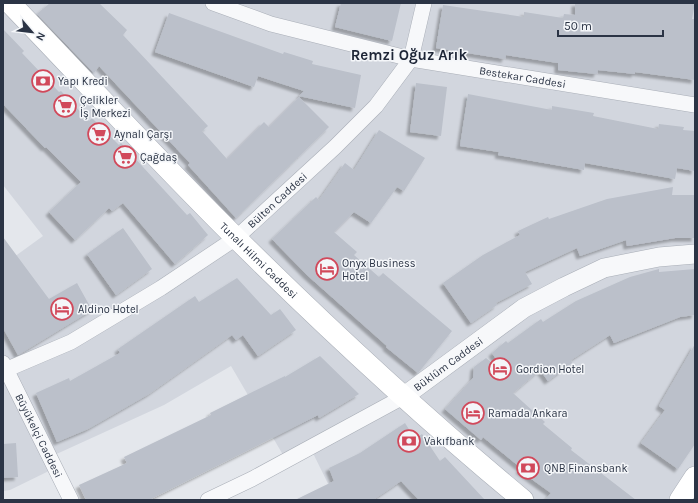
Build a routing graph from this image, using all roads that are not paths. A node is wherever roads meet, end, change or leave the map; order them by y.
1 (10, 3) edge
2 (213, 3) edge
3 (424, 3) edge
4 (411, 59) junction
5 (695, 105) edge
6 (236, 238) junction
7 (695, 254) edge
8 (5, 368) edge
9 (403, 397) junction
10 (695, 477) edge
11 (71, 500) edge
12 (208, 500) edge
13 (523, 500) edge
14 (680, 500) edge

1 - 6 main road, Tunalı Hilmi Caddesi
2 - 4 street, Bestekar Caddesi
3 - 4 street, Bülten Caddesi
4 - 5 street, Bestekar Caddesi
4 - 6 street, Bülten Caddesi
6 - 8 street, Bülten Caddesi
6 - 9 main road, Tunalı Hilmi Caddesi
7 - 9 street, Büklüm Caddesi
8 - 11 street, Büyükelçi Caddesi
9 - 12 street, Büklüm Caddesi
9 - 13 main road, Tunalı Hilmi Caddesi
10 - 14 main road

